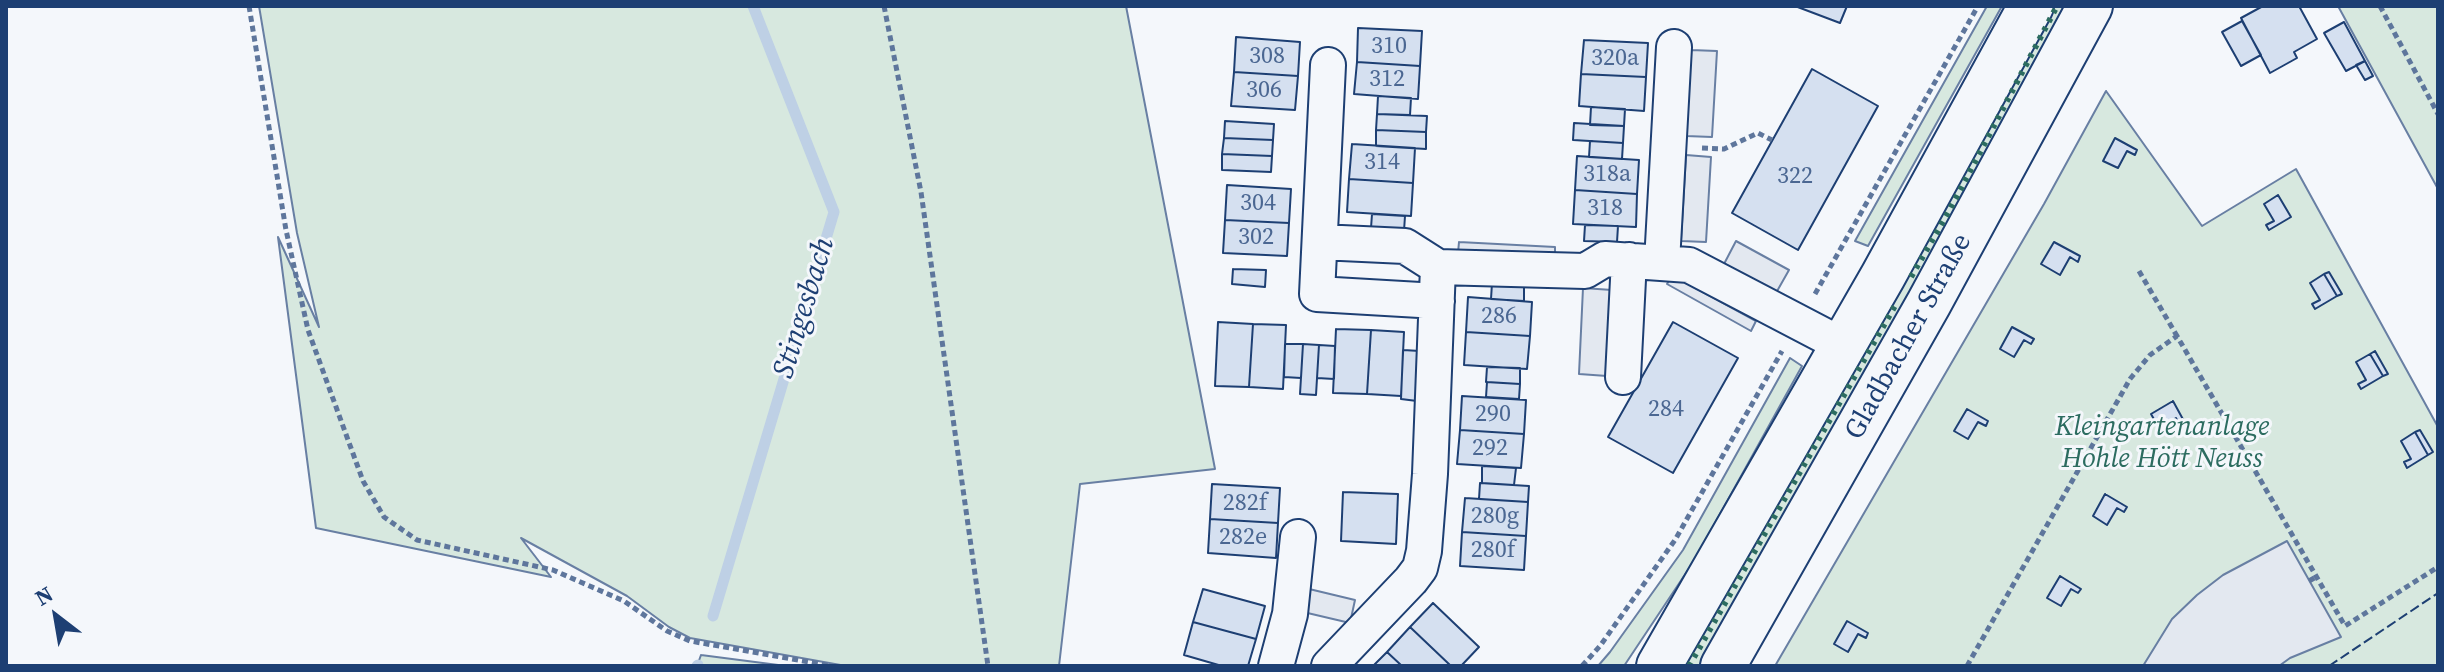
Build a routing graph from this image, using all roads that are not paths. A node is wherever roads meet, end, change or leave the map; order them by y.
1 (2031, 6) edge
2 (2090, 6) edge
3 (1674, 47) dead end
4 (1328, 65) dead end
5 (1320, 242) junction
6 (1646, 261) junction
7 (1438, 284) junction
8 (1844, 346) junction
9 (1623, 377) dead end
10 (1298, 537) dead end
11 (1660, 660) edge
12 (1276, 666) edge
13 (1329, 666) edge
14 (1723, 666) edge

1 - 8 main road, Gladbacher Straße
2 - 14 main road, Gladbacher Straße
3 - 6 street
4 - 5 street, Gladbacher Straße
5 - 7 street
5 - 7 street, Gladbacher Straße
6 - 7 street, Gladbacher Straße
6 - 8 street, Gladbacher Straße
6 - 9 street
7 - 13 street
8 - 11 main road, Gladbacher Straße
10 - 12 street

